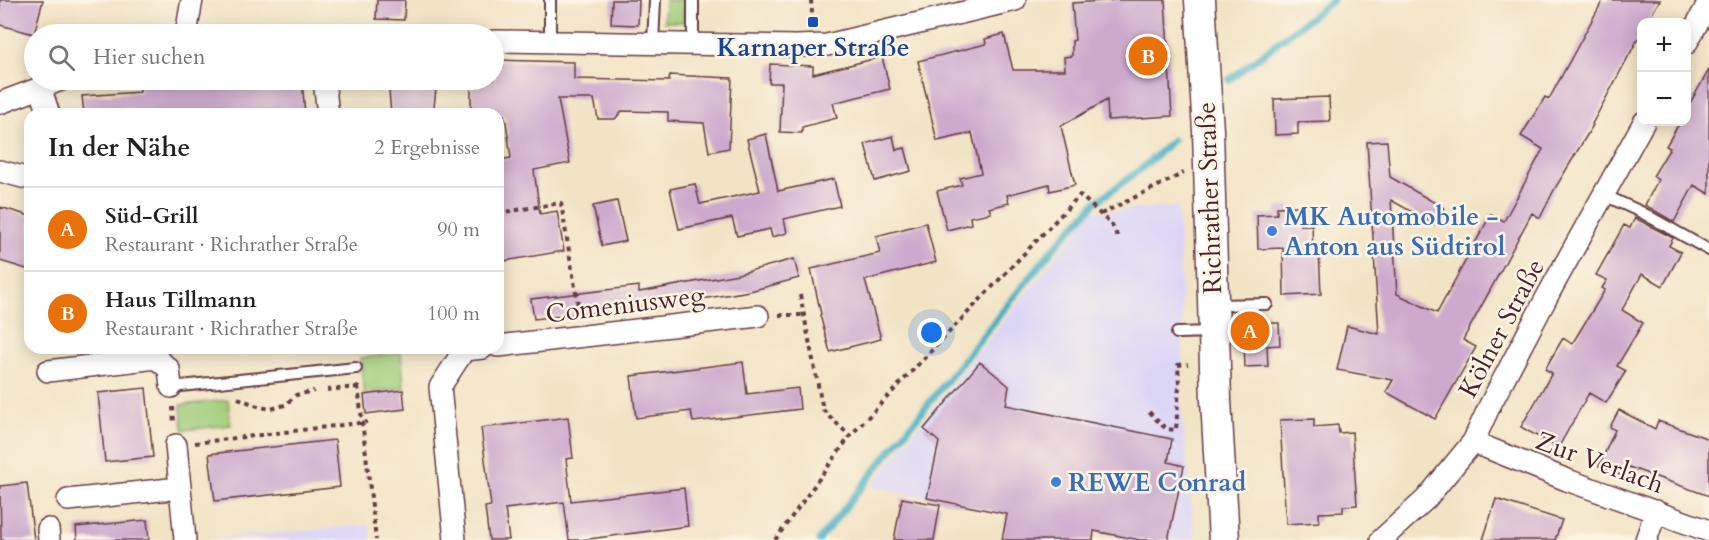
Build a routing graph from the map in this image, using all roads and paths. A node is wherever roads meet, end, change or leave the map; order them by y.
1 (192, 0) edge
2 (550, 0) edge
3 (655, 0) edge
4 (693, 0) edge
5 (812, 0) edge
6 (1015, 0) edge
7 (1200, 0) edge
8 (1709, 2) edge
9 (188, 24) edge
10 (813, 31) dead end
11 (1691, 35) edge
12 (504, 41) edge
13 (550, 41) junction
14 (653, 44) junction
15 (693, 45) junction
16 (32, 90) edge
17 (40, 90) edge
18 (325, 90) edge
19 (0, 103) edge
20 (47, 108) edge
21 (327, 108) edge
22 (1642, 126) edge
23 (0, 171) edge
24 (1185, 173) dead end
25 (24, 177) edge
26 (1604, 195) junction
27 (504, 212) edge
28 (1101, 214) junction
29 (1119, 240) dead end
30 (1709, 250) edge
31 (800, 295) dead end
32 (1267, 304) dead end
33 (758, 316) dead end
34 (1214, 319) junction
35 (581, 322) dead end
36 (1177, 333) dead end
37 (504, 345) edge
38 (150, 354) edge
39 (157, 354) edge
40 (461, 354) edge
41 (1188, 364) dead end
42 (357, 368) joint
43 (48, 371) dead end
44 (171, 387) junction
45 (358, 387) junction
46 (235, 398) dead end
47 (1149, 412) dead end
48 (365, 422) junction
49 (850, 436) junction
50 (1473, 442) junction
51 (176, 445) junction
52 (179, 488) junction
53 (68, 500) dead end
54 (1656, 511) junction
55 (1709, 531) edge
56 (185, 540) edge
57 (376, 540) edge
58 (455, 540) edge
59 (775, 540) edge
60 (1224, 540) edge
61 (1381, 540) edge
62 (1646, 540) edge

1 - 9 street
2 - 13 lane
3 - 14 lane
4 - 15 lane
5 - 10 path
6 - 15 street
7 - 34 main road, Richrather Straße
8 - 11 street
12 - 13 street
13 - 14 street
14 - 15 street
16 - 19 street
17 - 20 street
18 - 21 street
22 - 26 street, Kölner Straße
23 - 25 street
24 - 28 path
26 - 30 lane
26 - 50 street, Kölner Straße
27 - 35 path
28 - 29 path
28 - 49 path
31 - 49 path
32 - 34 lane
33 - 37 street, Comeniusweg
34 - 36 lane
34 - 60 main road, Richrather Straße
38 - 43 street
39 - 44 street
40 - 58 street
41 - 47 path
42 - 44 lane
42 - 45 path
44 - 51 path
45 - 46 path
45 - 48 path
48 - 51 path
48 - 57 path
49 - 59 path
50 - 54 street, Zur Verlach
50 - 61 street, Kölner Straße
51 - 52 street
52 - 53 street
52 - 56 street
54 - 55 street, Zur Verlach
54 - 62 street

